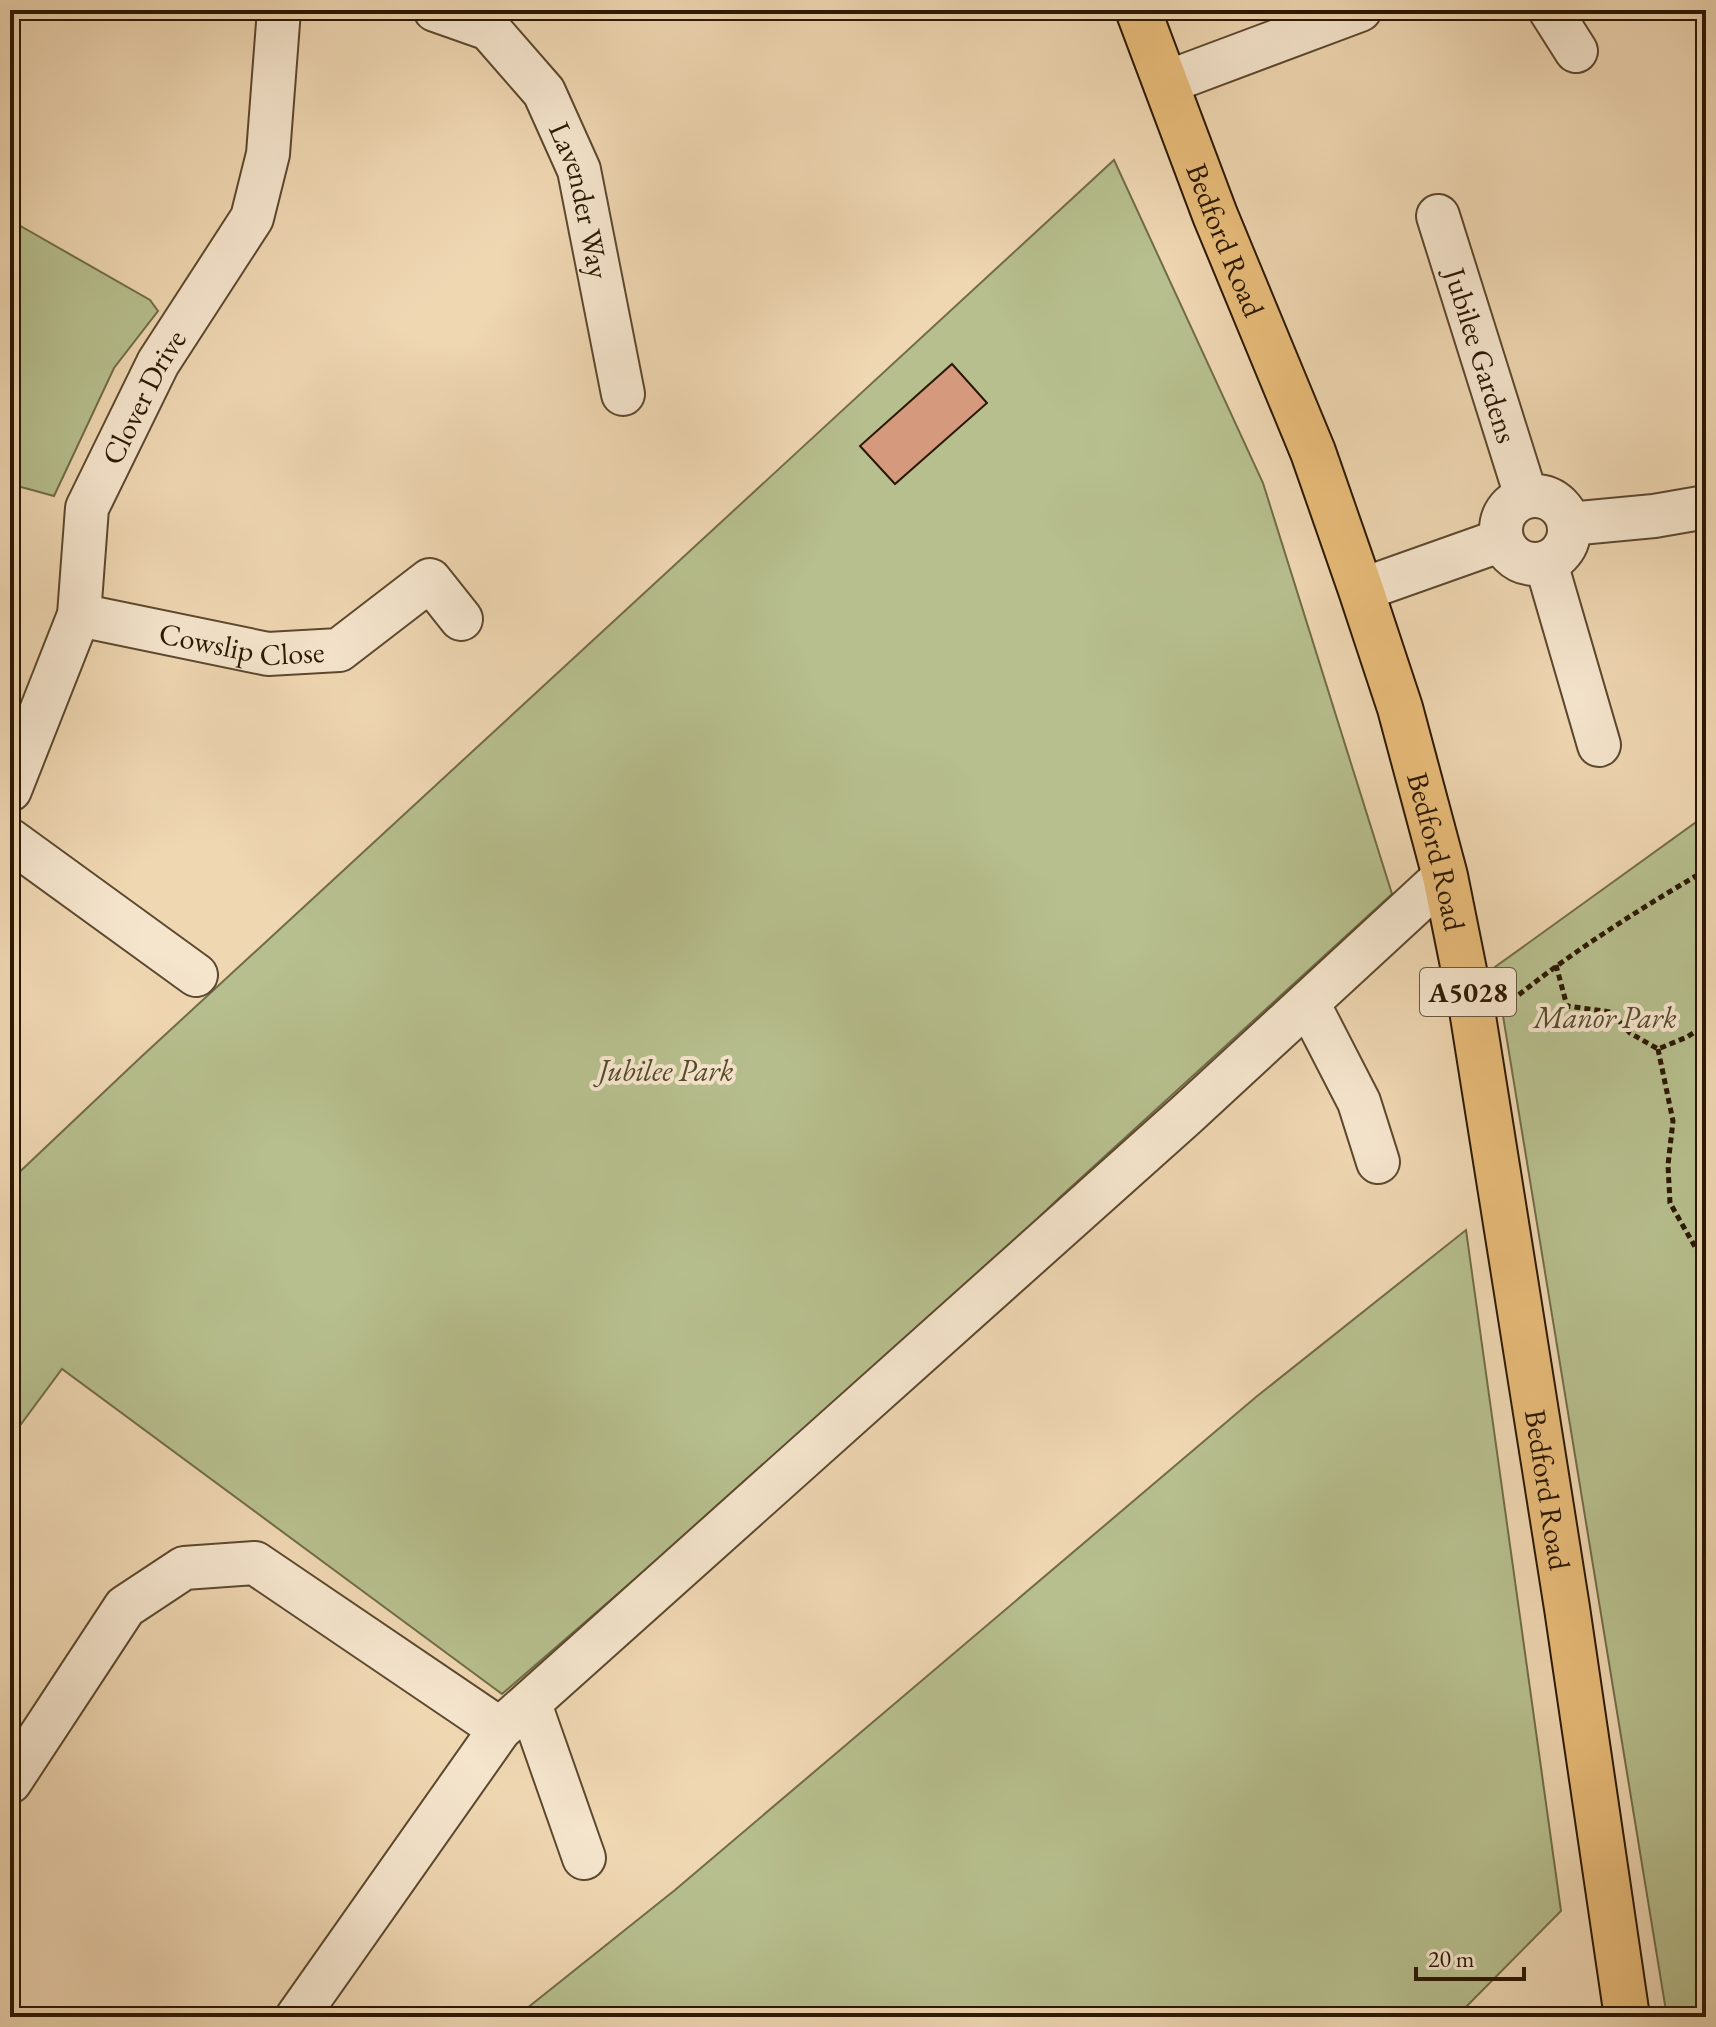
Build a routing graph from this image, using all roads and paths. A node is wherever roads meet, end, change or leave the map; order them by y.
1 (279, 10) edge
2 (435, 10) edge
3 (1138, 10) edge
4 (1360, 10) edge
5 (1550, 10) edge
6 (496, 20) edge
7 (1576, 51) dead end
8 (1165, 83) junction
9 (1438, 216) dead end
10 (623, 394) dead end
11 (1526, 496) junction
12 (1706, 507) edge
13 (1569, 524) junction
14 (1502, 540) junction
15 (1546, 563) junction
16 (1361, 590) junction
17 (79, 615) junction
18 (461, 619) dead end
19 (1599, 745) dead end
20 (10, 790) edge
21 (10, 840) edge
22 (1706, 870) edge
23 (1445, 876) junction
24 (1556, 965) junction
25 (196, 975) dead end
26 (1308, 1003) junction
27 (1706, 1025) edge
28 (1475, 1030) junction
29 (1658, 1049) junction
30 (1378, 1162) dead end
31 (1706, 1266) edge
32 (1706, 1558) edge
33 (1706, 1583) edge
34 (515, 1716) junction
35 (10, 1782) edge
36 (584, 1858) dead end
37 (297, 2017) edge
38 (1627, 2017) edge

1 - 17 street, Clover Drive
2 - 6 street, Lavender Way
3 - 8 main road, Bedford Road / A5028
4 - 8 street
5 - 7 street
6 - 10 street, Lavender Way
8 - 16 main road, Bedford Road / A5028
9 - 11 street, Jubilee Gardens
11 - 13 street
11 - 14 street
12 - 13 street
13 - 15 street
14 - 15 street
14 - 16 street
15 - 19 street
16 - 23 main road, Bedford Road / A5028
17 - 18 street, Cowslip Close
17 - 20 street, Clover Drive
21 - 25 street
22 - 24 path
23 - 26 street
23 - 28 main road, Bedford Road / A5028
24 - 28 path
24 - 29 path
26 - 30 street
26 - 34 street
27 - 29 path
28 - 38 main road, Bedford Road / A5028
29 - 31 path
32 - 33 path
34 - 35 street
34 - 36 street
34 - 37 street

